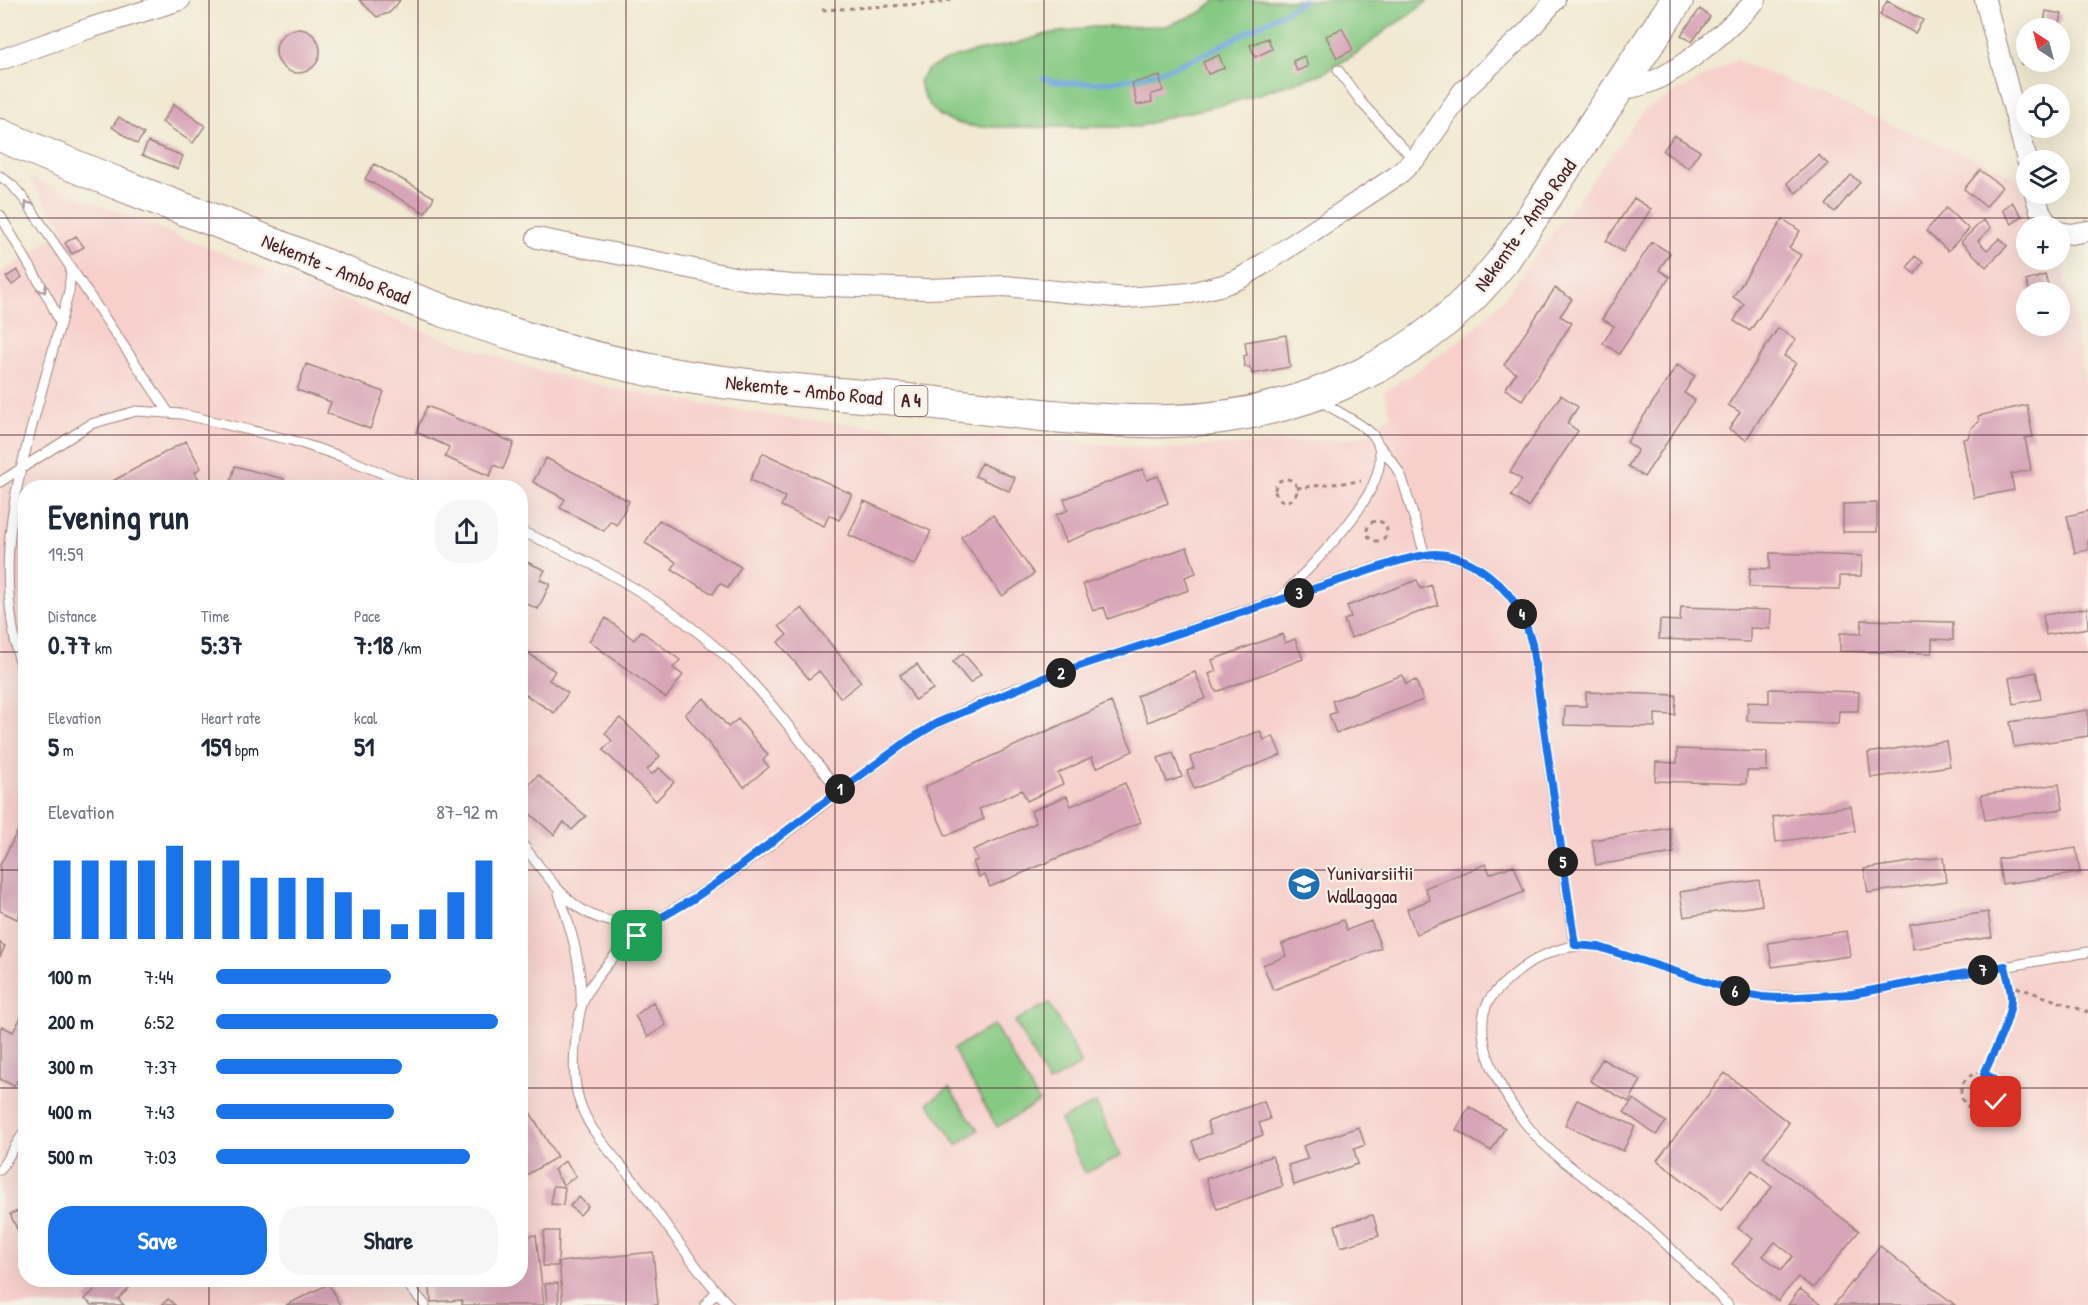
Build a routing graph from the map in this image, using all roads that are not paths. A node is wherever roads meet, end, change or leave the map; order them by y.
1 (180, 0) edge
2 (1555, 0) edge
3 (1677, 0) edge
4 (1756, 0) edge
5 (1985, 0) edge
6 (0, 60) edge
7 (1338, 70) dead end
8 (1619, 88) junction
9 (0, 135) edge
10 (2024, 150) edge
11 (1414, 160) junction
12 (0, 176) edge
13 (0, 215) edge
14 (2088, 231) edge
15 (2070, 234) edge
16 (537, 238) dead end
17 (71, 269) junction
18 (60, 322) junction
19 (1313, 395) junction
20 (169, 413) junction
21 (1377, 444) junction
22 (21, 468) junction
23 (18, 480) edge
24 (398, 480) edge
25 (18, 481) edge
26 (0, 482) edge
27 (528, 535) edge
28 (1425, 555) junction
29 (1280, 599) junction
30 (18, 666) edge
31 (839, 791) junction
32 (528, 852) edge
33 (558, 891) junction
34 (657, 920) junction
35 (1575, 945) junction
36 (2088, 952) edge
37 (581, 1003) junction
38 (18, 1142) edge
39 (0, 1170) edge
40 (410, 1287) edge
41 (716, 1292) junction
42 (425, 1305) edge
43 (705, 1305) edge
44 (729, 1305) edge
45 (1728, 1305) edge

1 - 6 street
2 - 11 street
3 - 8 highway, Nekemte - Ambo Road / A 4
4 - 8 street
5 - 10 street
7 - 11 lane
8 - 19 highway, Nekemte - Ambo Road / A 4
9 - 19 highway, Nekemte - Ambo Road / A 4
11 - 16 street
17 -> 12 lane
13 -> 18 lane
14 - 15 street
17 - 18 lane
17 - 20 lane
18 - 22 lane
19 - 21 lane
20 - 22 lane
20 - 24 lane
21 - 28 lane
21 - 29 lane
22 - 23 lane
22 - 26 lane
25 - 30 lane
27 - 31 lane
28 - 29 lane
28 - 35 lane
29 - 31 lane
31 - 34 lane
32 - 33 lane
33 - 34 lane
33 - 37 lane
34 - 37 lane
35 - 36 lane
35 - 45 lane
37 - 41 lane
38 - 39 lane
40 - 42 lane
41 - 43 lane
41 - 44 lane

